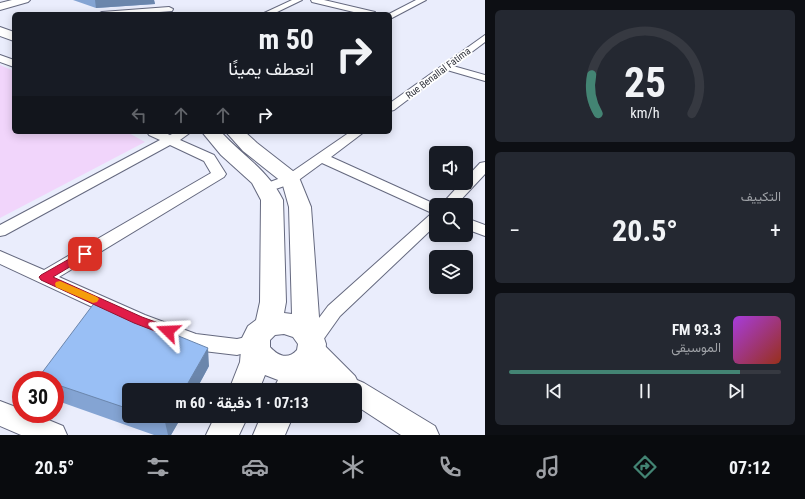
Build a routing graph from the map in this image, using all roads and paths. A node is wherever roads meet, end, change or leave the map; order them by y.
1 (16, 0) edge
2 (24, 0) edge
3 (298, 0) edge
4 (315, 0) edge
5 (422, 0) edge
6 (0, 2) edge
7 (169, 5) edge
8 (0, 7) edge
9 (117, 12) edge
10 (271, 12) edge
11 (364, 12) edge
12 (392, 16) edge
13 (0, 21) edge
14 (12, 26) edge
15 (0, 31) edge
16 (12, 36) edge
17 (485, 38) edge
18 (0, 58) edge
19 (12, 63) edge
20 (446, 67) junction
21 (485, 78) edge
22 (392, 107) edge
23 (157, 134) edge
24 (182, 134) edge
25 (213, 134) edge
26 (237, 134) edge
27 (355, 134) edge
28 (170, 141) junction
29 (322, 158) junction
30 (485, 166) edge
31 (291, 179) junction
32 (267, 188) junction
33 (455, 198) edge
34 (429, 207) edge
35 (429, 223) edge
36 (473, 226) edge
37 (0, 231) edge
38 (485, 231) edge
39 (0, 257) edge
40 (45, 277) junction
41 (260, 340) junction
42 (301, 360) edge
43 (246, 383) edge
44 (340, 383) edge
45 (362, 396) edge
46 (0, 413) edge
47 (228, 423) edge
48 (274, 423) edge
49 (53, 435) edge
50 (222, 435) edge
51 (269, 435) edge
52 (425, 435) edge

1 - 6 main road
2 - 8 main road
3 - 10 street
4 - 11 street
5 - 12 street
7 - 9 street
13 - 14 main road
15 - 16 main road
17 - 20 street, Rue Benallal Fatima
18 - 19 street
20 - 21 street
20 - 22 street, Rue Benallal Fatima
23 - 28 street
24 - 28 street
25 - 32 main road
26 - 31 main road
27 - 29 street
28 - 37 street
28 - 40 street
29 - 31 street
29 - 34 street
30 - 33 street
31 - 32 street
31 - 42 main road
32 - 41 main road
35 - 42 street
36 - 38 street
39 - 40 street
40 - 41 street
41 - 42 main road
41 - 42 main road
41 - 43 main road
42 - 44 street
45 - 52 street
46 - 49 street
47 - 50 main road
48 - 51 main road

